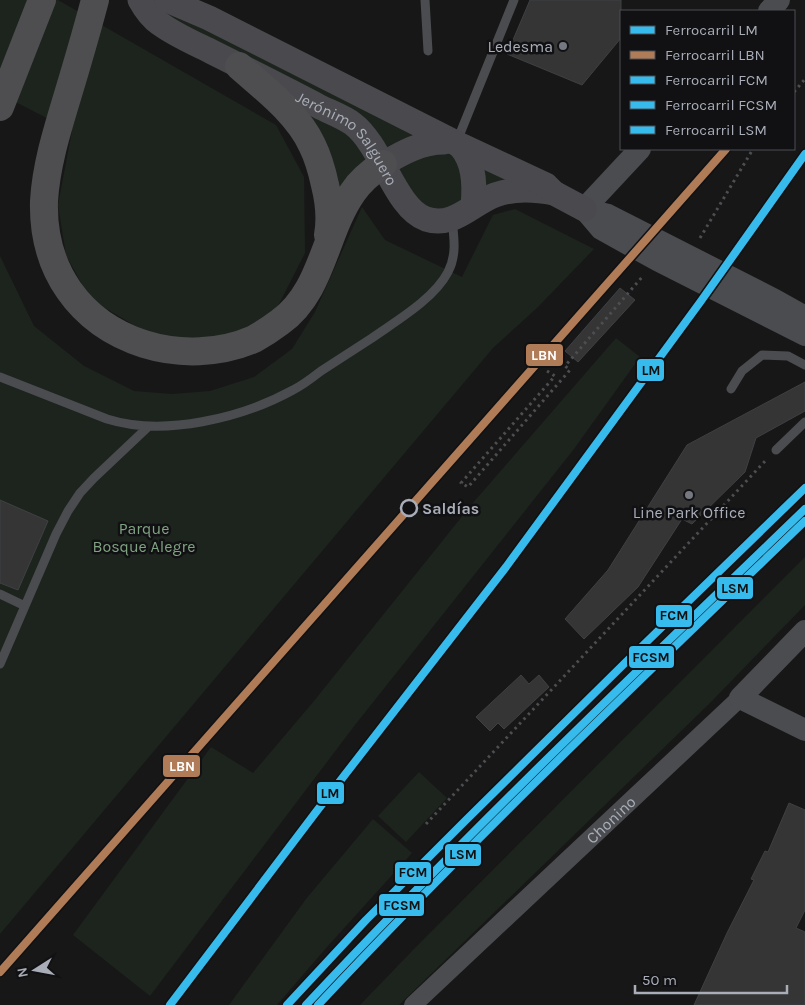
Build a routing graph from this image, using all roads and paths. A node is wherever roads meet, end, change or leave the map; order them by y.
1 (42, 0) edge
2 (95, 0) edge
3 (140, 0) edge
4 (167, 0) edge
5 (425, 0) edge
6 (514, 0) edge
7 (779, 0) edge
8 (770, 10) edge
9 (428, 51) dead end
10 (239, 66) junction
11 (805, 79) edge
12 (795, 91) edge
13 (0, 107) edge
14 (456, 143) junction
15 (639, 150) edge
16 (752, 150) edge
17 (383, 164) junction
18 (554, 193) junction
19 (473, 206) junction
20 (584, 209) junction
21 (452, 219) junction
22 (326, 251) junction
23 (690, 256) junction
24 (657, 260) junction
25 (805, 316) edge
26 (805, 335) edge
27 (805, 365) edge
28 (547, 372) dead end
29 (0, 377) edge
30 (731, 389) dead end
31 (805, 422) edge
32 (149, 426) junction
33 (776, 450) joint
34 (0, 594) edge
35 (26, 606) junction
36 (805, 631) edge
37 (0, 664) edge
38 (740, 698) junction
39 (805, 730) edge
40 (426, 824) dead end
41 (413, 1005) edge

1 - 13 highway
2 - 22 highway
3 - 10 main road, Jerónimo Salguero
4 - 14 main road, Jerónimo Salguero
5 - 9 lane
6 - 14 lane
7 - 8 street
10 - 17 main road, Jerónimo Salguero
10 - 22 highway
11 - 12 path
14 - 17 main road
14 - 18 main road, Jerónimo Salguero
14 - 19 main road
15 - 20 street
16 - 23 path
17 - 21 main road, Jerónimo Salguero
17 - 22 highway
18 - 19 main road, Jerónimo Salguero
18 - 20 main road, Jerónimo Salguero
19 - 21 main road, Jerónimo Salguero
20 - 23 street, Jerónimo Salguero
20 - 24 street, Jerónimo Salguero
21 - 32 lane
23 - 25 street, Jerónimo Salguero
24 - 26 street, Jerónimo Salguero
24 - 28 path
27 - 30 lane
29 - 32 lane
31 - 33 lane
32 - 35 lane
33 - 40 path
34 - 35 lane
35 - 37 lane
36 - 38 street, Chonino
38 - 39 street
38 - 41 street, Chonino

